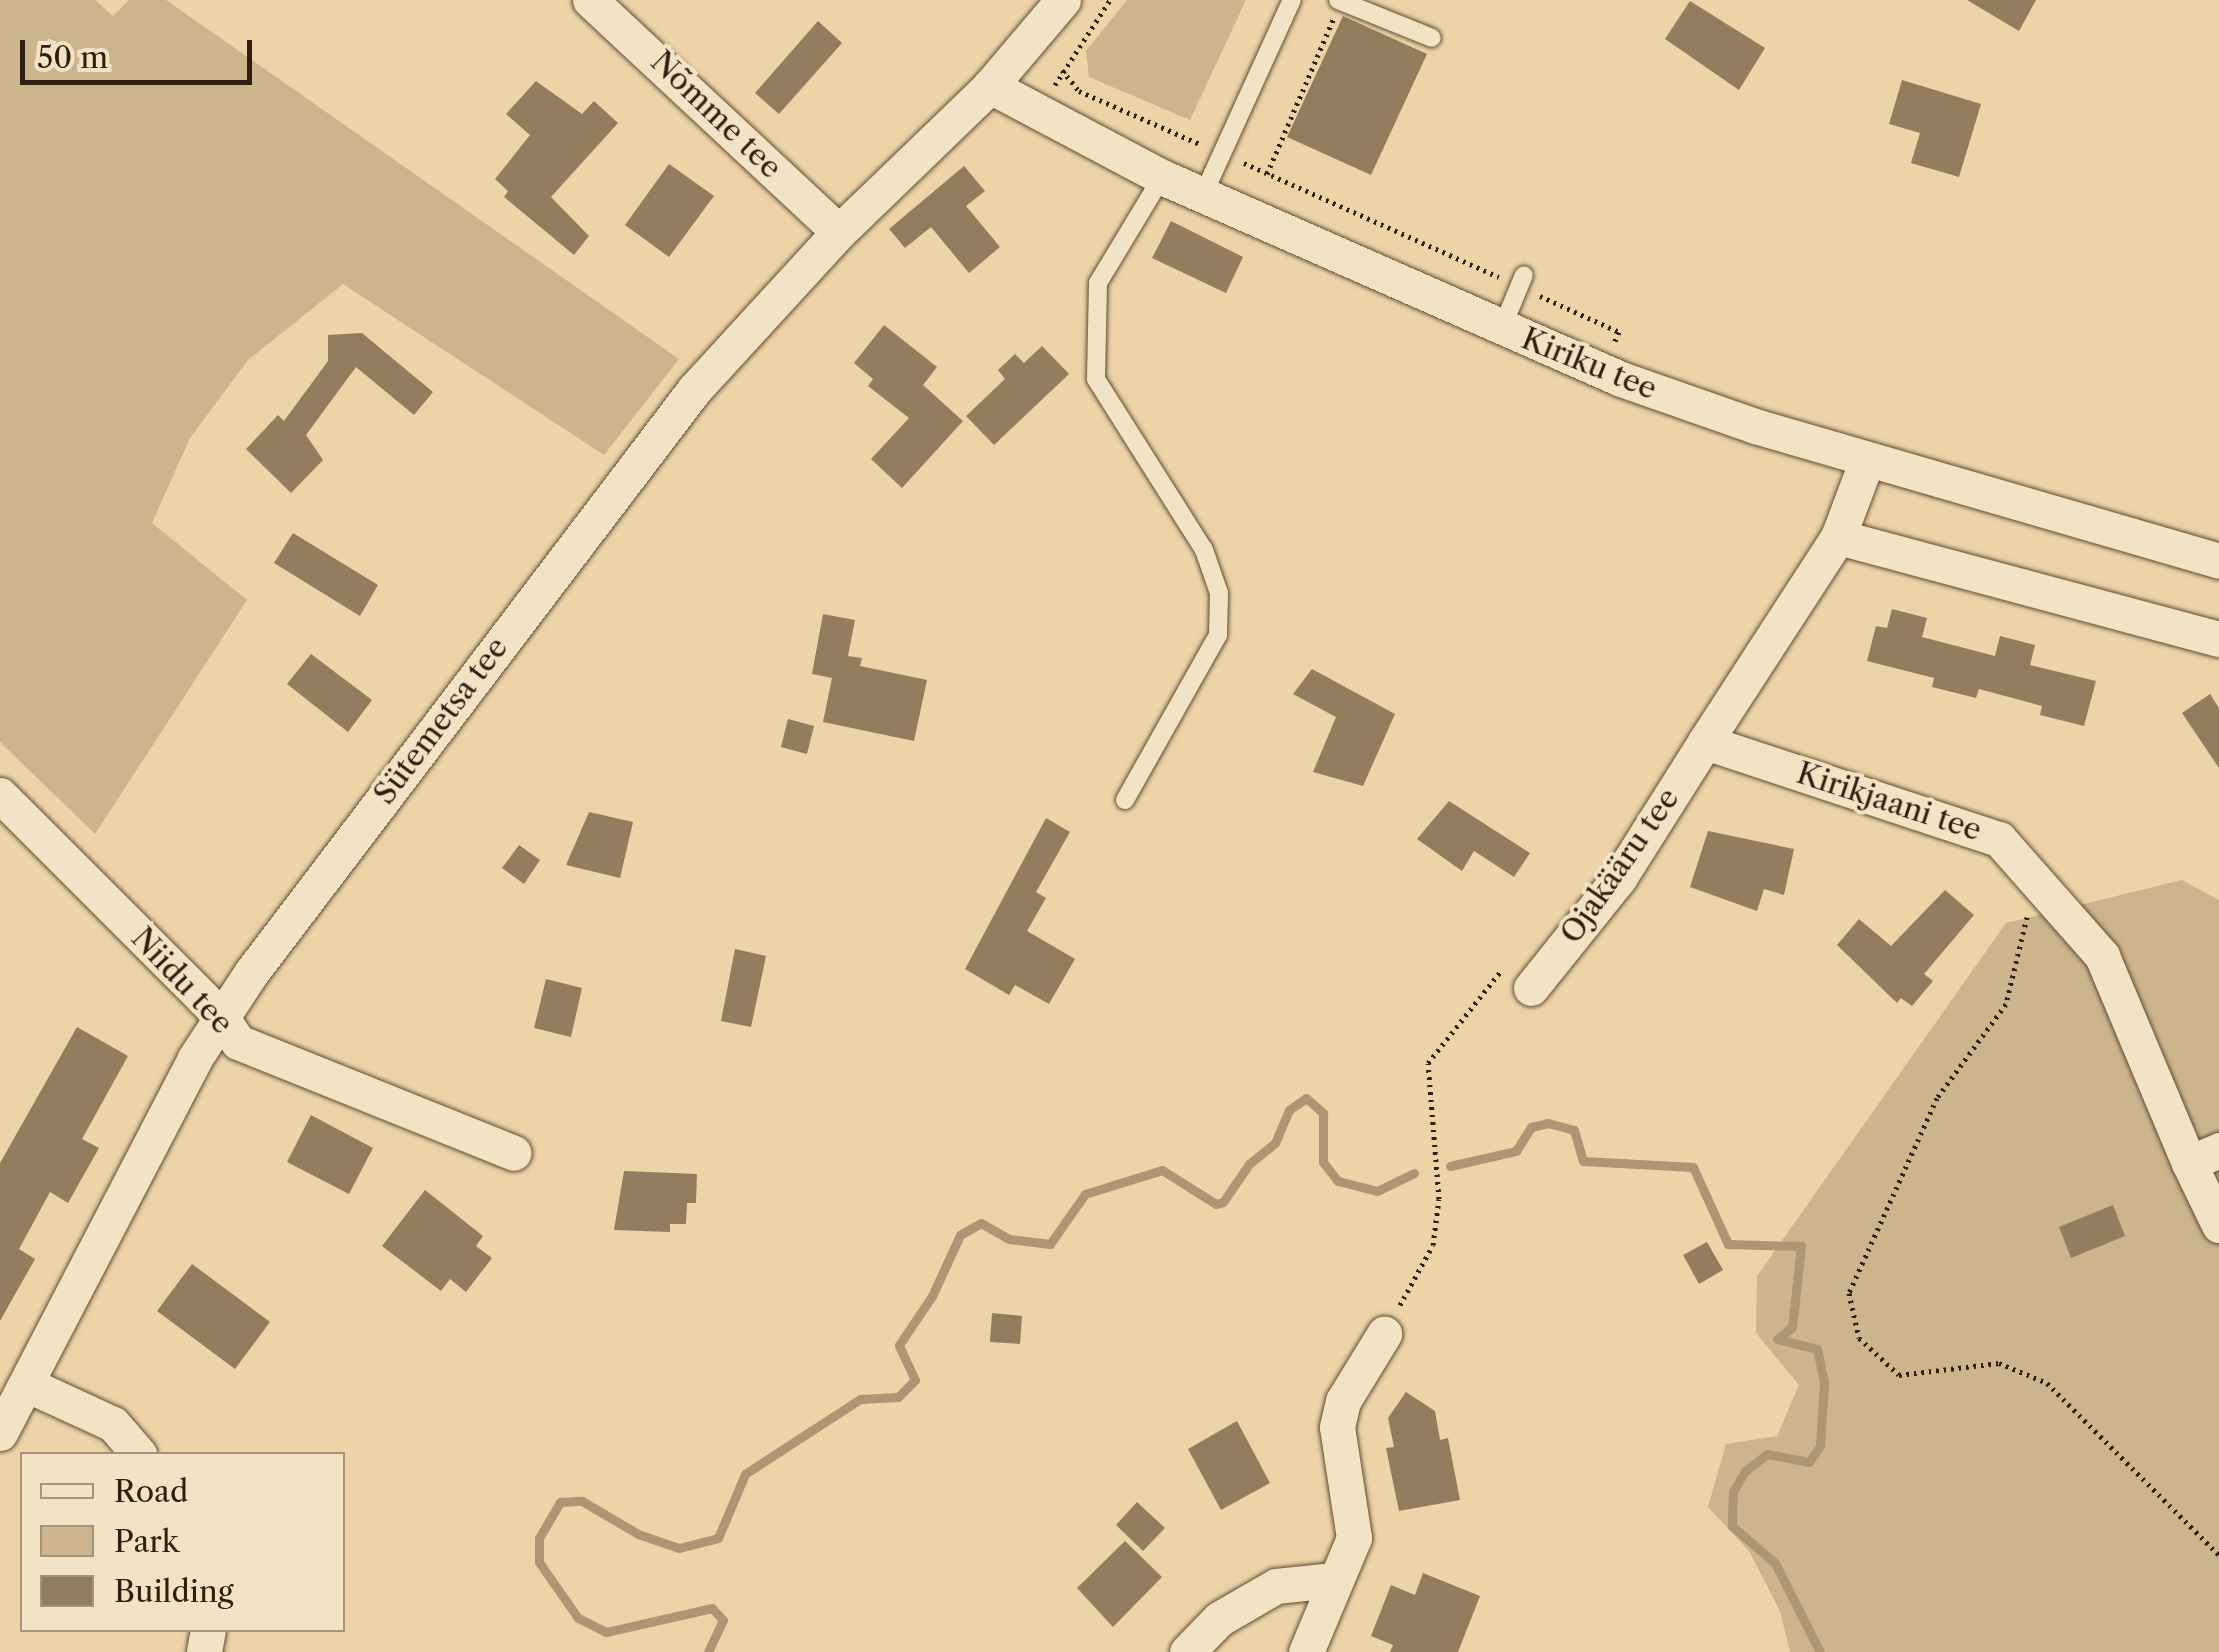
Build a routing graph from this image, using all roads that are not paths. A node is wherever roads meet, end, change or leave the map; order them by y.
1 (590, 0) edge
2 (1063, 0) edge
3 (1292, 0) edge
4 (1340, 1) edge
5 (1432, 38) dead end
6 (990, 86) junction
7 (1162, 177) junction
8 (1203, 194) junction
9 (838, 232) junction
10 (1522, 281) road end
11 (1502, 328) junction
12 (1867, 460) junction
13 (1838, 537) junction
14 (2219, 561) edge
15 (2219, 639) edge
16 (1705, 742) junction
17 (0, 795) edge
18 (1124, 800) dead end
19 (1530, 988) dead end
20 (221, 1016) junction
21 (514, 1152) dead end
22 (2204, 1157) edge
23 (2219, 1225) edge
24 (1384, 1334) road end
25 (26, 1384) junction
26 (0, 1433) edge
27 (137, 1452) edge
28 (1332, 1580) junction
29 (1187, 1652) edge
30 (1306, 1652) edge

1 - 9 street, Nõmme tee
2 - 6 street, Sütemetsa tee
3 - 8 lane
4 - 5 lane
6 - 7 street, Kiriku tee
6 - 9 street, Sütemetsa tee
7 - 8 street, Kiriku tee
7 - 18 lane
8 - 11 street, Kiriku tee
9 - 20 street, Sütemetsa tee
10 - 11 lane
11 - 12 street, Kiriku tee
12 - 13 street
12 - 14 street, Kiriku tee
13 - 15 street
13 - 16 street
16 - 19 street, Ojakääru tee
16 - 22 street, Kirikjaani tee
17 - 20 street, Niidu tee
20 - 21 street, Niidu tee
20 - 25 street, Sütemetsa tee
22 - 23 street, Kirikjaani tee
24 - 28 street
25 - 26 street, Sütemetsa tee
25 - 27 street
28 - 29 street
28 - 30 street

